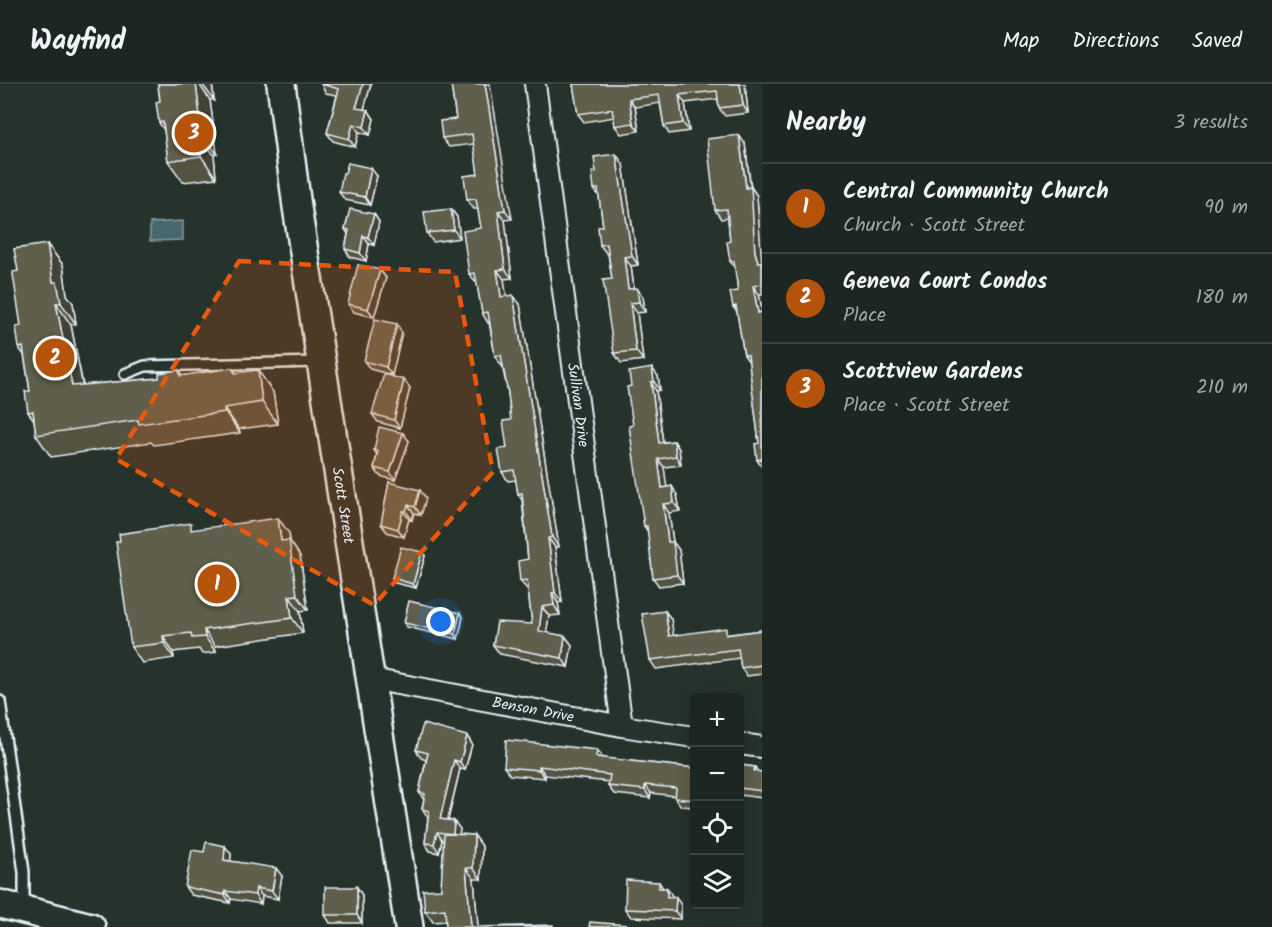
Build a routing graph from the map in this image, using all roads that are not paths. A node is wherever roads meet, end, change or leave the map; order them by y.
1 (281, 84) edge
2 (535, 84) edge
3 (321, 362) junction
4 (126, 374) dead end
5 (371, 679) junction
6 (0, 701) edge
7 (622, 726) junction
8 (690, 736) edge
9 (744, 745) edge
10 (762, 747) edge
11 (12, 907) edge
12 (91, 927) edge
13 (409, 927) edge

1 - 3 main road, Scott Street
2 - 7 street, Sullivan Drive
3 - 4 lane
3 - 5 main road, Scott Street
5 - 7 street, Benson Drive
5 - 13 main road, Scott Street
6 - 11 lane
7 - 8 street, Benson Drive
9 - 10 street
11 - 12 main road

